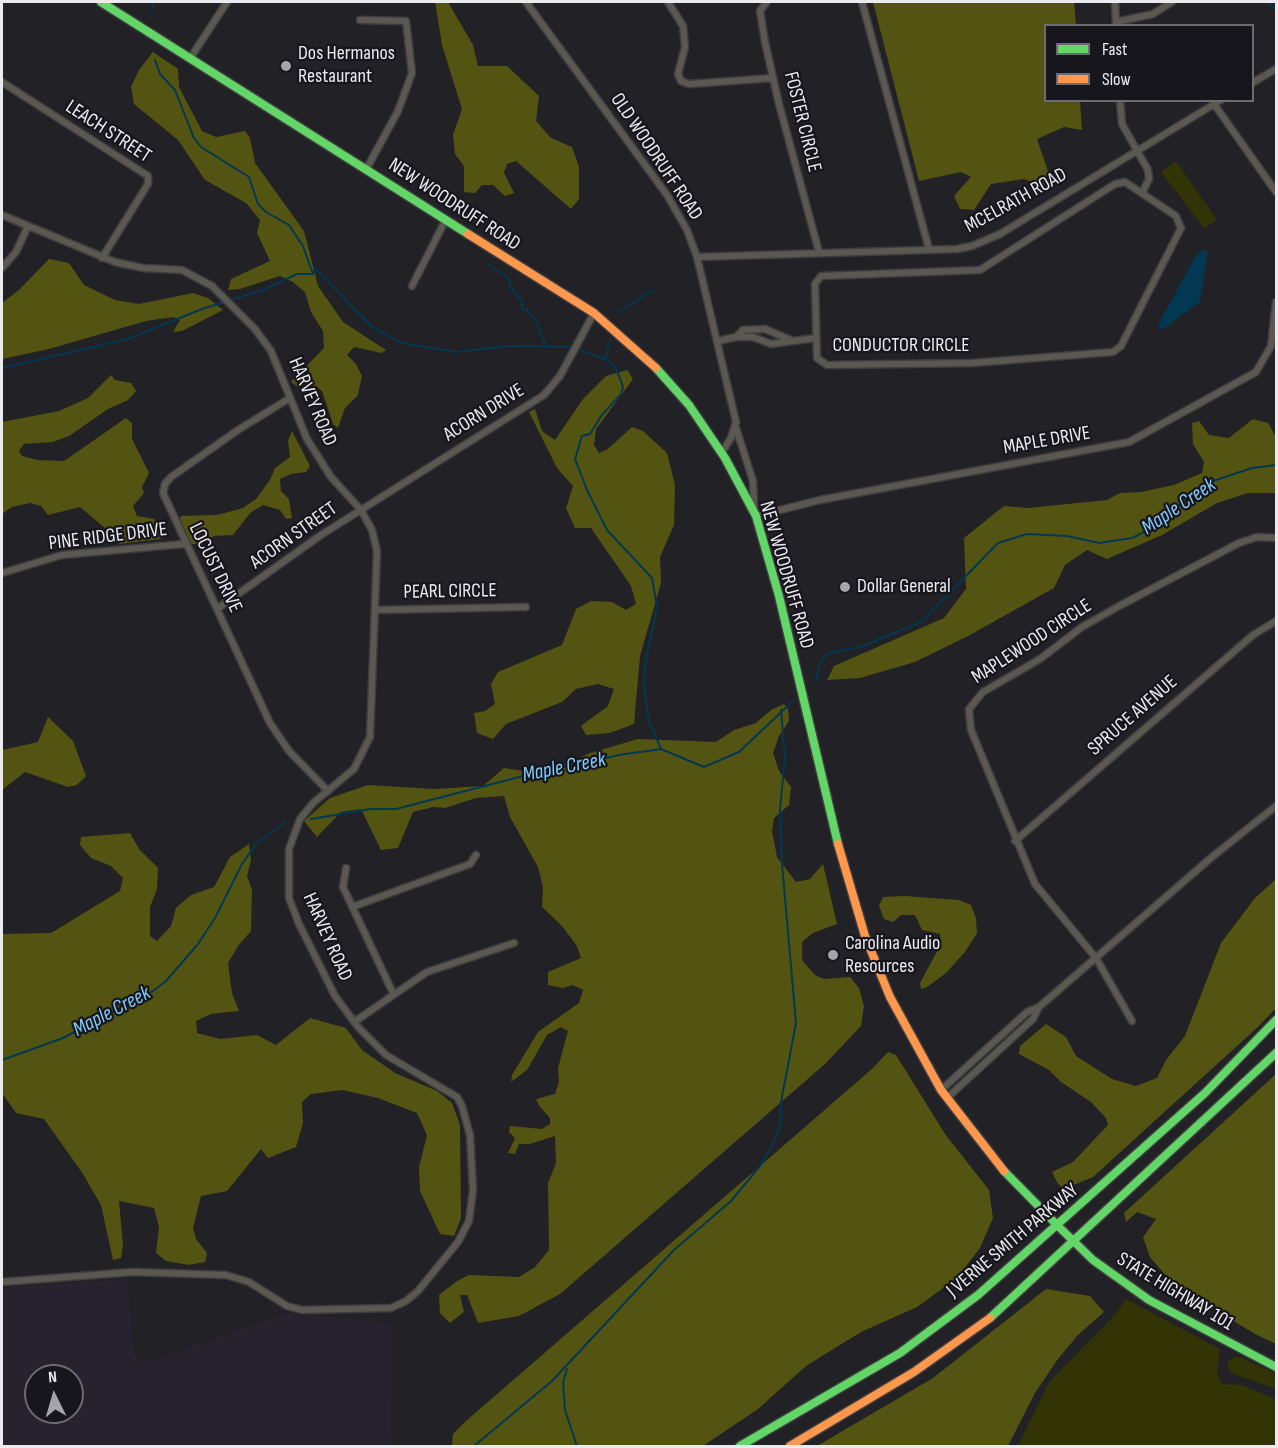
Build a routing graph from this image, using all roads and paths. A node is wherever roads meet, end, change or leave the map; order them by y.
1 (101, 2) edge
2 (227, 2) edge
3 (529, 2) edge
4 (668, 2) edge
5 (767, 2) edge
6 (862, 2) edge
7 (1115, 2) edge
8 (1172, 2) edge
9 (360, 20) dead end
10 (1116, 24) edge
11 (191, 57) junction
12 (1276, 69) edge
13 (773, 78) junction
14 (2, 82) edge
15 (1254, 82) edge
16 (1120, 102) edge
17 (1218, 102) edge
18 (1214, 104) junction
19 (1136, 150) junction
20 (367, 168) junction
21 (1276, 192) edge
22 (1142, 193) junction
23 (2, 215) edge
24 (446, 221) junction
25 (28, 226) junction
26 (930, 249) junction
27 (819, 252) junction
28 (697, 257) junction
29 (102, 258) junction
30 (2, 268) edge
31 (412, 286) dead end
32 (1276, 302) edge
33 (594, 313) junction
34 (736, 337) junction
35 (816, 338) junction
36 (718, 341) junction
37 (793, 341) junction
38 (290, 398) junction
39 (736, 427) junction
40 (722, 452) junction
41 (361, 510) junction
42 (755, 514) junction
43 (1276, 538) edge
44 (184, 544) junction
45 (2, 573) edge
46 (526, 607) dead end
47 (217, 609) junction
48 (375, 610) junction
49 (1276, 621) edge
50 (328, 791) junction
51 (1276, 806) edge
52 (1015, 841) junction
53 (476, 855) dead end
54 (346, 868) dead end
55 (352, 907) junction
56 (514, 943) dead end
57 (1096, 958) junction
58 (393, 993) junction
59 (1040, 1007) junction
60 (1132, 1020) dead end
61 (1276, 1020) edge
62 (354, 1022) junction
63 (1276, 1053) edge
64 (941, 1090) junction
65 (947, 1098) junction
66 (1058, 1226) junction
67 (1065, 1233) joint
68 (1072, 1241) junction
69 (2, 1282) edge
70 (1276, 1367) edge
71 (740, 1446) edge
72 (790, 1446) edge

1 - 11 main road, NEW WOODRUFF ROAD
2 - 11 street
3 - 28 street, OLD WOODRUFF ROAD
4 - 13 street
5 - 13 street, FOSTER CIRCLE
6 - 26 street
7 - 10 street
8 - 10 street
9 - 20 street
11 - 20 main road, NEW WOODRUFF ROAD
12 - 15 street
13 - 27 street, FOSTER CIRCLE
14 - 29 street, LEACH STREET
16 - 19 street
17 - 18 street, MCELRATH ROAD
18 - 19 street, MCELRATH ROAD
18 - 21 street
19 - 22 street
19 - 26 street, MCELRATH ROAD
20 - 24 main road, NEW WOODRUFF ROAD
22 - 35 street, CONDUCTOR CIRCLE
22 - 35 street, CONDUCTOR CIRCLE
23 - 25 street, HARVEY ROAD
24 - 31 street
24 - 33 main road, NEW WOODRUFF ROAD
25 - 29 street, HARVEY ROAD
25 - 30 street
26 - 27 street, MCELRATH ROAD
27 - 28 street, MCELRATH ROAD
28 - 36 street, OLD WOODRUFF ROAD
29 - 38 street, HARVEY ROAD
32 - 42 street, MAPLE DRIVE
33 - 40 main road, NEW WOODRUFF ROAD
33 - 41 street, ACORN DRIVE
34 - 36 street
34 - 37 street
34 - 37 street
35 - 37 street
36 - 39 street, OLD WOODRUFF ROAD
38 - 41 street, HARVEY ROAD
38 - 44 street, LOCUST DRIVE
39 - 40 street
39 - 42 street, OLD WOODRUFF ROAD
40 - 42 main road, NEW WOODRUFF ROAD
41 - 47 street, ACORN STREET
41 - 48 street, HARVEY ROAD
42 - 64 main road, NEW WOODRUFF ROAD
43 - 52 street, MAPLEWOOD CIRCLE
44 - 45 street, PINE RIDGE DRIVE
44 - 47 street, LOCUST DRIVE
46 - 48 street, PEARL CIRCLE
47 - 50 street, LOCUST DRIVE
48 - 50 street, HARVEY ROAD
49 - 52 street, SPRUCE AVENUE
50 - 62 street, HARVEY ROAD
51 - 57 street
52 - 57 street, MAPLEWOOD CIRCLE
53 - 55 street
54 - 55 street
55 - 58 street
56 - 58 street
57 - 59 street
57 - 60 street, MAPLEWOOD CIRCLE
58 - 62 street
59 - 64 street
59 - 65 street
61 - 66 main road, J VERNE SMITH PARKWAY
62 - 69 street, HARVEY ROAD
63 - 68 main road, J VERNE SMITH PARKWAY
64 - 65 main road, NEW WOODRUFF ROAD
65 - 66 main road, NEW WOODRUFF ROAD
66 - 67 main road, NEW WOODRUFF ROAD
66 - 71 main road, J VERNE SMITH PARKWAY
67 - 68 main road, STATE HIGHWAY 101
68 - 70 main road, STATE HIGHWAY 101
68 - 72 main road, J VERNE SMITH PARKWAY

